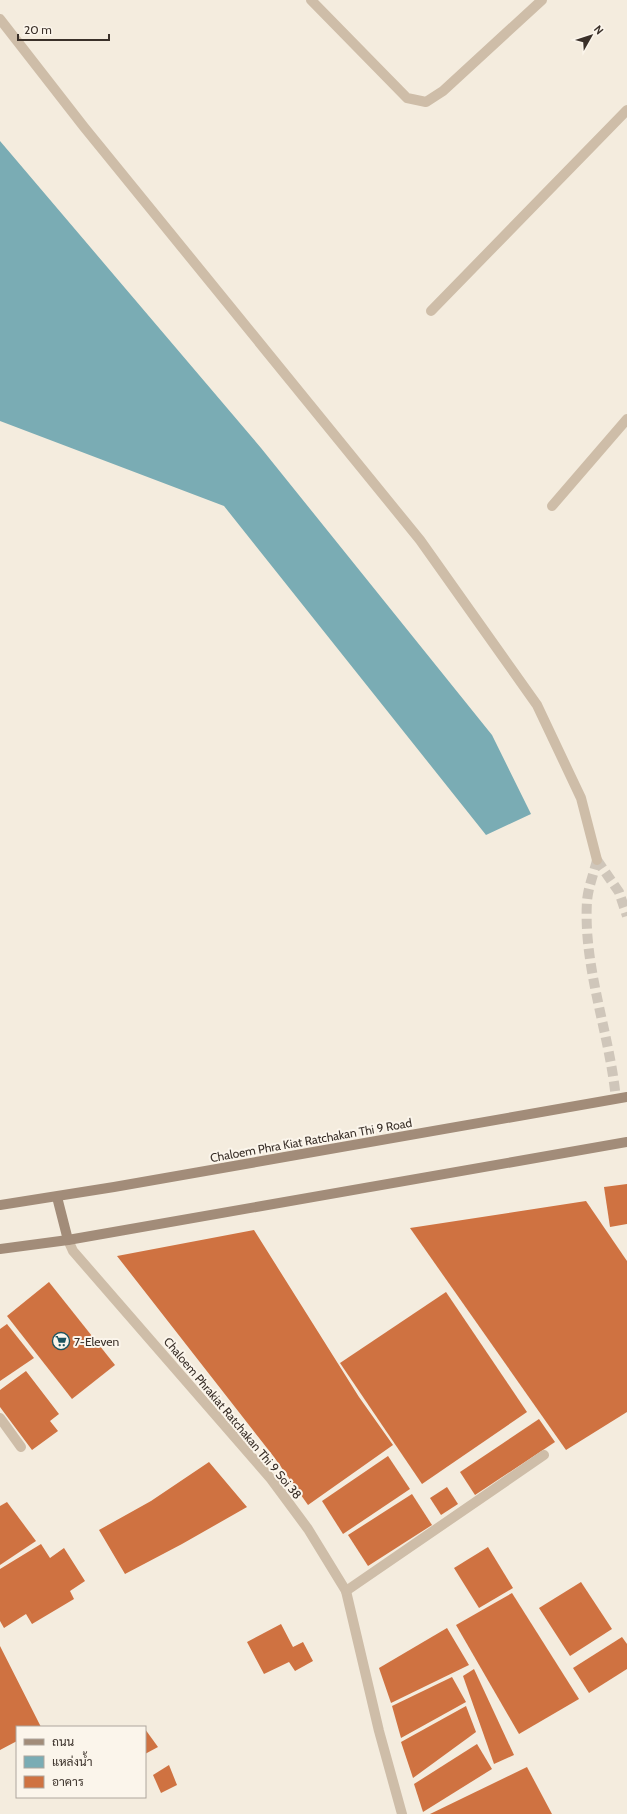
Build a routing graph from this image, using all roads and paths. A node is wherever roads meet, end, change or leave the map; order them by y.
1 (311, 0) edge
2 (542, 0) edge
3 (0, 19) edge
4 (627, 110) edge
5 (431, 311) dead end
6 (627, 419) edge
7 (552, 506) dead end
8 (597, 860) dead end
9 (627, 1097) edge
10 (627, 1142) edge
11 (57, 1197) junction
12 (0, 1205) edge
13 (68, 1240) junction
14 (0, 1249) edge
15 (0, 1418) edge
16 (21, 1447) dead end
17 (544, 1455) dead end
18 (346, 1591) junction
19 (402, 1814) edge

1 - 2 street
3 - 8 street
4 - 5 street
6 - 7 street
9 - 11 main road, Chaloem Phra Kiat Ratchakan Thi 9 Road
10 - 13 main road
11 - 12 main road, Chaloem Phra Kiat Ratchakan Thi 9 Road
11 - 13 main road
13 - 14 main road
13 - 18 street, Chaloem Phrakiat Ratchakan Thi 9 Soi 38
15 - 16 street
17 - 18 street
18 - 19 street, Chaloem Phrakiat Ratchakan Thi 9 Soi 38

